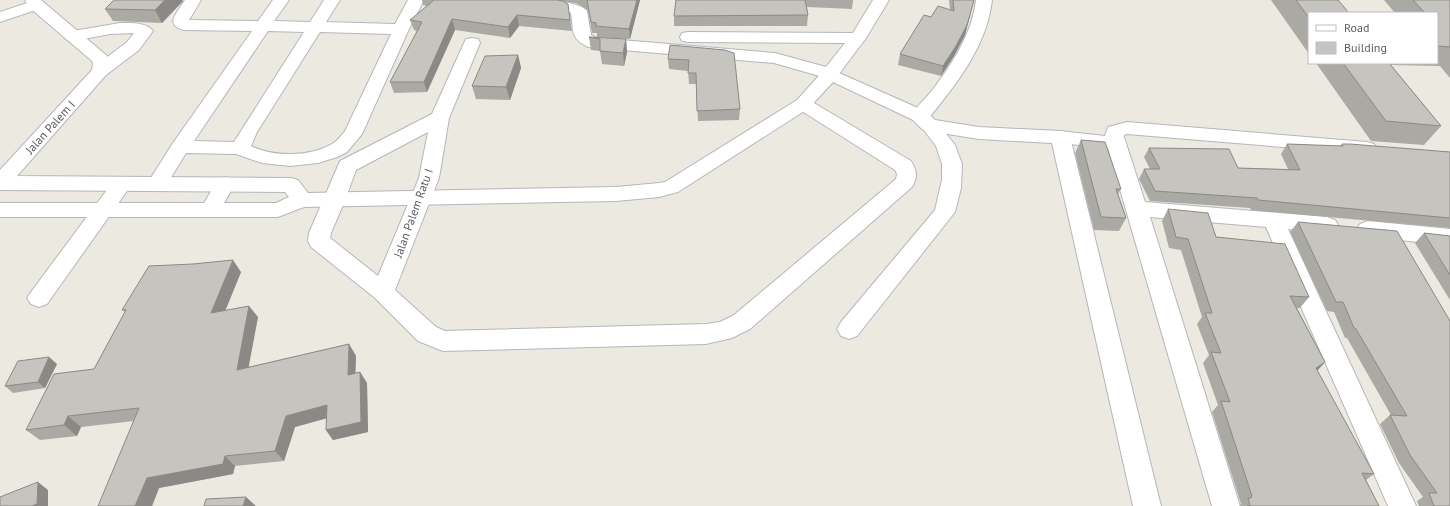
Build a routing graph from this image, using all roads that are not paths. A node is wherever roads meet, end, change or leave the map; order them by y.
1 (193, 0) edge
2 (281, 0) edge
3 (332, 0) edge
4 (416, 0) edge
5 (535, 0) edge
6 (880, 0) edge
7 (984, 0) edge
8 (35, 2) edge
9 (0, 17) edge
10 (263, 26) junction
11 (314, 26) junction
12 (401, 29) junction
13 (73, 36) junction
14 (688, 37) dead end
15 (858, 38) junction
16 (472, 43) dead end
17 (100, 71) junction
18 (830, 74) junction
19 (803, 104) junction
20 (440, 118) junction
21 (933, 123) junction
22 (1060, 137) junction
23 (1116, 143) junction
24 (180, 147) junction
25 (240, 148) junction
26 (1386, 150) edge
27 (0, 183) edge
28 (122, 184) junction
29 (157, 184) junction
30 (225, 184) junction
31 (420, 197) junction
32 (302, 200) junction
33 (335, 200) junction
34 (1137, 209) junction
35 (0, 210) edge
36 (104, 210) junction
37 (210, 210) junction
38 (1273, 220) junction
39 (1395, 231) junction
40 (1450, 237) edge
41 (1407, 251) edge
42 (384, 292) junction
43 (39, 298) dead end
44 (848, 329) dead end
45 (1147, 506) edge
46 (1226, 506) edge
47 (1402, 506) edge

1 - 10 street
2 - 10 street
3 - 11 street
4 - 12 street
5 - 18 street
6 - 15 street
7 - 21 street
8 - 9 street
8 - 13 street
10 - 11 street
10 - 24 street
11 - 12 street
11 - 25 street
12 - 25 street
13 - 17 street
13 - 17 street, Jalan Palem I
14 - 15 street
15 - 18 street
16 - 20 street, Jalan Palem Ratu I
17 - 27 street, Jalan Palem I
18 - 19 street
18 - 21 street
19 - 31 street
19 - 42 street
20 - 31 street, Jalan Palem Ratu I
20 - 33 street
21 - 22 street
21 - 44 street
22 - 23 street
22 - 45 street
23 - 26 street
23 - 34 street
24 - 25 street
24 - 29 street
27 - 28 street
28 - 29 street
28 - 36 street
29 - 30 street
30 - 32 street
30 - 37 street
31 - 33 street
31 - 42 street, Jalan Palem Ratu I
32 - 33 street
32 - 37 street
33 - 42 street
34 - 38 street
34 - 46 street
35 - 36 street
36 - 37 street
36 - 43 street
38 - 39 street
38 - 47 street
39 - 40 street
39 - 41 street

